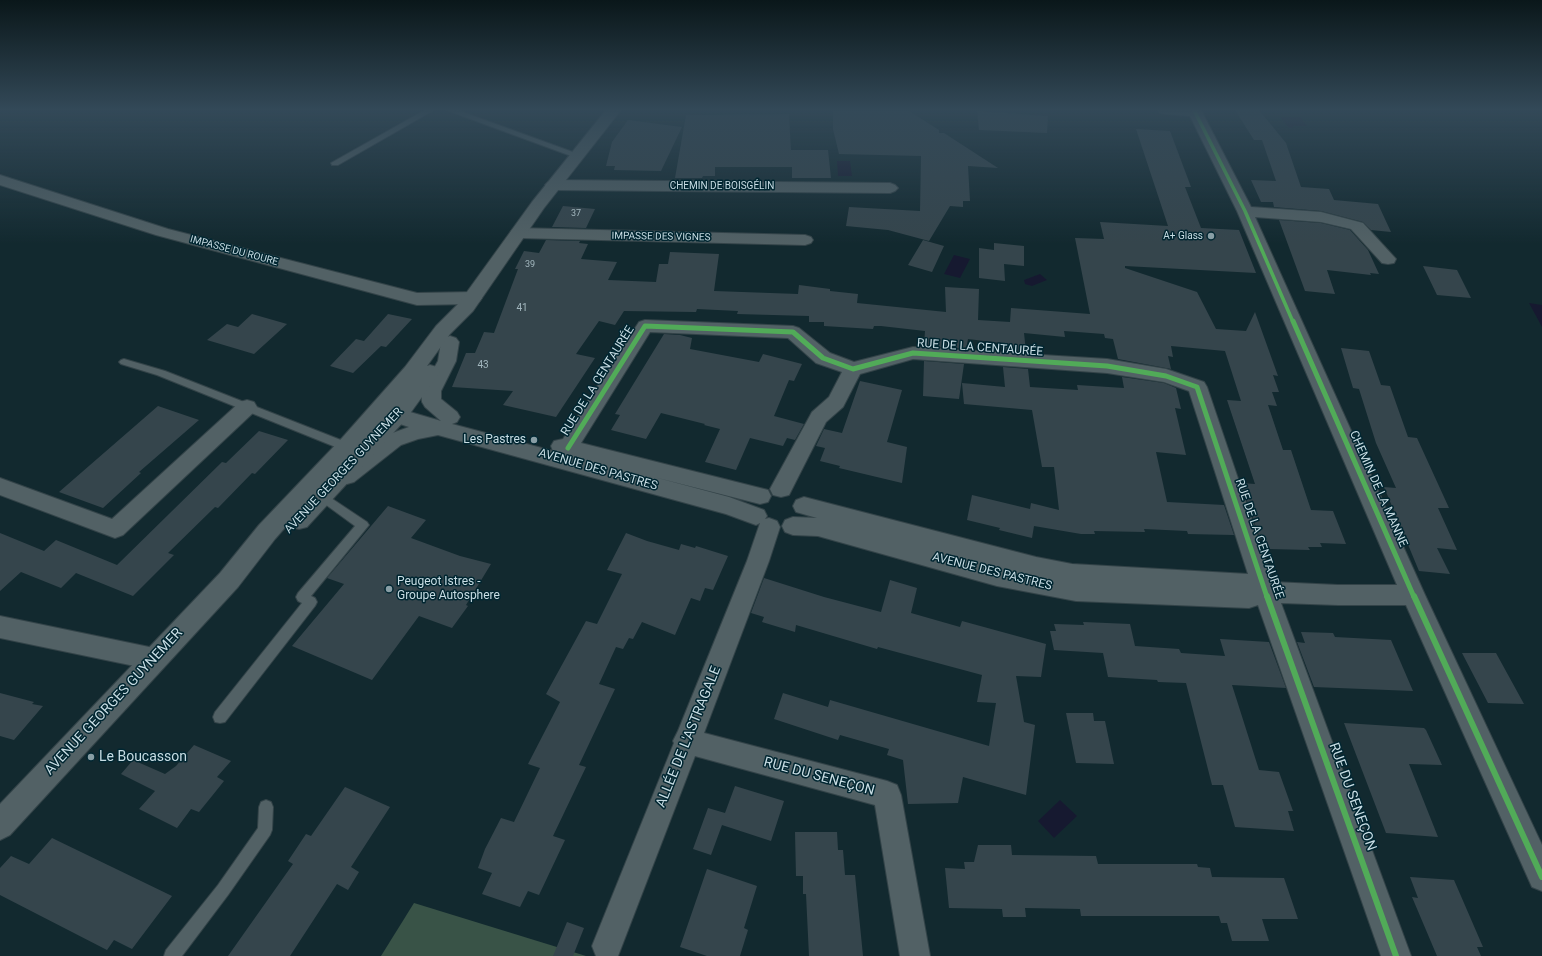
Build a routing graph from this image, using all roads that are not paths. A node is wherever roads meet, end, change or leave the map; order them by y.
1 (350, 155) edge
2 (577, 155) edge
3 (1217, 155) edge
4 (335, 163) dead end
5 (0, 180) edge
6 (554, 185) junction
7 (890, 188) dead end
8 (1245, 211) junction
9 (518, 233) junction
10 (805, 240) dead end
11 (1388, 259) dead end
12 (469, 302) junction
13 (444, 340) junction
14 (124, 362) dead end
15 (854, 368) junction
16 (247, 407) junction
17 (398, 410) junction
18 (444, 422) junction
19 (347, 447) junction
20 (568, 448) junction
21 (0, 486) edge
22 (781, 489) junction
23 (319, 492) junction
24 (804, 506) junction
25 (769, 516) junction
26 (1266, 592) junction
27 (1413, 595) junction
28 (0, 627) edge
29 (1285, 646) joint
30 (154, 659) junction
31 (220, 717) dead end
32 (686, 742) junction
33 (266, 807) dead end
34 (0, 825) edge
35 (1542, 877) edge
36 (607, 946) dead end
37 (172, 956) edge
38 (915, 956) edge
39 (1396, 956) edge

1 - 4 lane
2 - 6 main road, AVENUE GEORGES GUYNEMER
3 - 8 street, CHEMIN DE LA MANNE
5 - 12 street, IMPASSE DU ROURE
6 - 7 street, CHEMIN DE BOISGÉLIN
6 - 9 main road, AVENUE GEORGES GUYNEMER
8 - 11 street
8 - 27 street, CHEMIN DE LA MANNE
9 - 10 street, IMPASSE DES VIGNES
9 - 12 main road, AVENUE GEORGES GUYNEMER
12 - 13 main road, AVENUE GEORGES GUYNEMER
13 - 17 main road, AVENUE GEORGES GUYNEMER
13 - 18 street, AVENUE DES PASTRES
13 - 19 main road, AVENUE GEORGES GUYNEMER
14 - 16 lane
15 - 20 street, RUE DE LA CENTAURÉE
15 - 22 street
15 - 26 street, RUE DE LA CENTAURÉE
16 - 19 lane
16 - 21 street
17 - 18 street, AVENUE DES PASTRES
17 - 23 street
18 - 20 street, AVENUE DES PASTRES
18 - 23 street, AVENUE DES PASTRES
18 - 25 street, AVENUE DES PASTRES
19 - 23 main road, AVENUE GEORGES GUYNEMER
20 - 25 street, AVENUE DES PASTRES
22 - 24 street
22 - 25 street
23 - 30 main road, AVENUE GEORGES GUYNEMER
23 - 31 lane
24 - 25 street, ALLÉE DE L'ASTRAGALE
24 - 26 street, AVENUE DES PASTRES
25 - 26 street, AVENUE DES PASTRES
25 - 32 street, ALLÉE DE L'ASTRAGALE
26 - 27 street, AVENUE DES PASTRES
26 - 29 street, RUE DE LA CENTAURÉE
27 - 35 street, CHEMIN DE LA MANNE
28 - 30 street
29 - 39 street, RUE DU SENEÇON
30 - 34 main road, AVENUE GEORGES GUYNEMER
32 - 36 street, ALLÉE DE L'ASTRAGALE
32 - 38 street, RUE DU SENEÇON
33 - 37 lane

